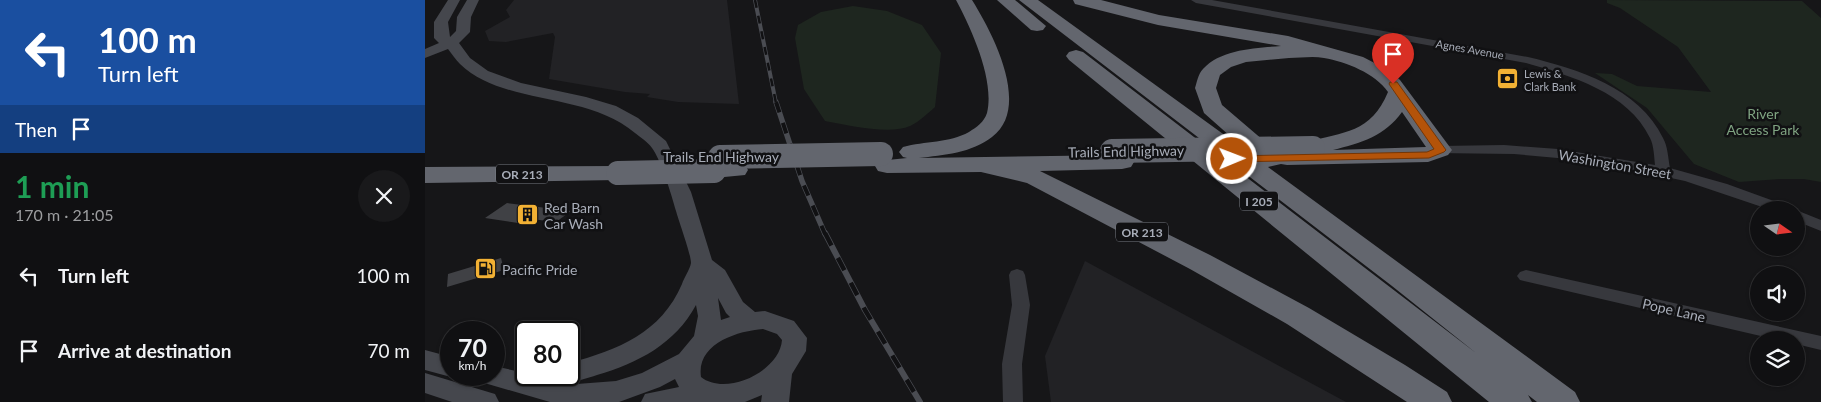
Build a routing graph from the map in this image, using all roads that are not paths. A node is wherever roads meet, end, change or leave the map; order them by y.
1 (454, 0) edge
2 (473, 0) edge
3 (964, 0) edge
4 (1005, 0) edge
5 (1027, 0) edge
6 (1081, 0) edge
7 (1197, 0) edge
8 (451, 43) junction
9 (425, 47) edge
10 (1325, 52) junction
11 (425, 54) edge
12 (1399, 92) junction
13 (1440, 150) junction
14 (1320, 152) junction
15 (425, 157) edge
16 (1117, 157) junction
17 (890, 158) junction
18 (979, 164) junction
19 (616, 165) junction
20 (1663, 171) junction
21 (425, 175) edge
22 (1760, 201) edge
23 (1805, 219) edge
24 (1821, 226) edge
25 (702, 264) junction
26 (1017, 275) dead end
27 (1526, 276) dead end
28 (1403, 280) junction
29 (750, 321) junction
30 (705, 341) junction
31 (1821, 343) edge
32 (425, 360) edge
33 (688, 361) junction
34 (440, 364) edge
35 (580, 370) edge
36 (779, 372) junction
37 (425, 383) edge
38 (536, 386) edge
39 (719, 397) edge
40 (485, 402) edge
41 (655, 402) edge
42 (775, 402) edge
43 (1013, 402) edge
44 (1433, 402) edge
45 (1514, 402) edge
46 (1562, 402) edge

1 - 8 main road
2 - 8 main road
3 - 17 highway
4 - 45 highway, I 205
5 - 28 highway, I 205
6 - 10 highway
7 - 20 street, Agnes Avenue
8 - 9 main road
8 - 11 main road
8 - 25 main road
10 - 12 highway
10 - 28 highway
12 - 13 highway
12 - 14 highway
13 - 14 highway, Trails End Highway
13 - 20 street, Washington Street
14 - 16 highway, Trails End Highway
15 - 19 highway, Trails End Highway / OR 213
16 - 17 highway, Trails End Highway / OR 213
16 - 18 highway, Trails End Highway
17 - 18 highway, Trails End Highway / OR 213
17 - 19 highway, Trails End Highway / OR 213, bridge
18 - 44 highway, OR 213
19 - 21 highway, Trails End Highway / OR 213
20 - 22 street, Washington Street
23 - 24 street
25 - 29 main road
25 - 30 main road
25 - 35 main road
26 - 43 street
27 - 31 street, Pope Lane
28 - 46 highway, I 205
29 - 30 main road
29 - 36 main road
30 - 33 main road
32 - 34 main road
33 - 38 main road
33 - 39 main road
36 - 39 main road
36 - 42 main road
37 - 40 main road
39 - 41 main road

